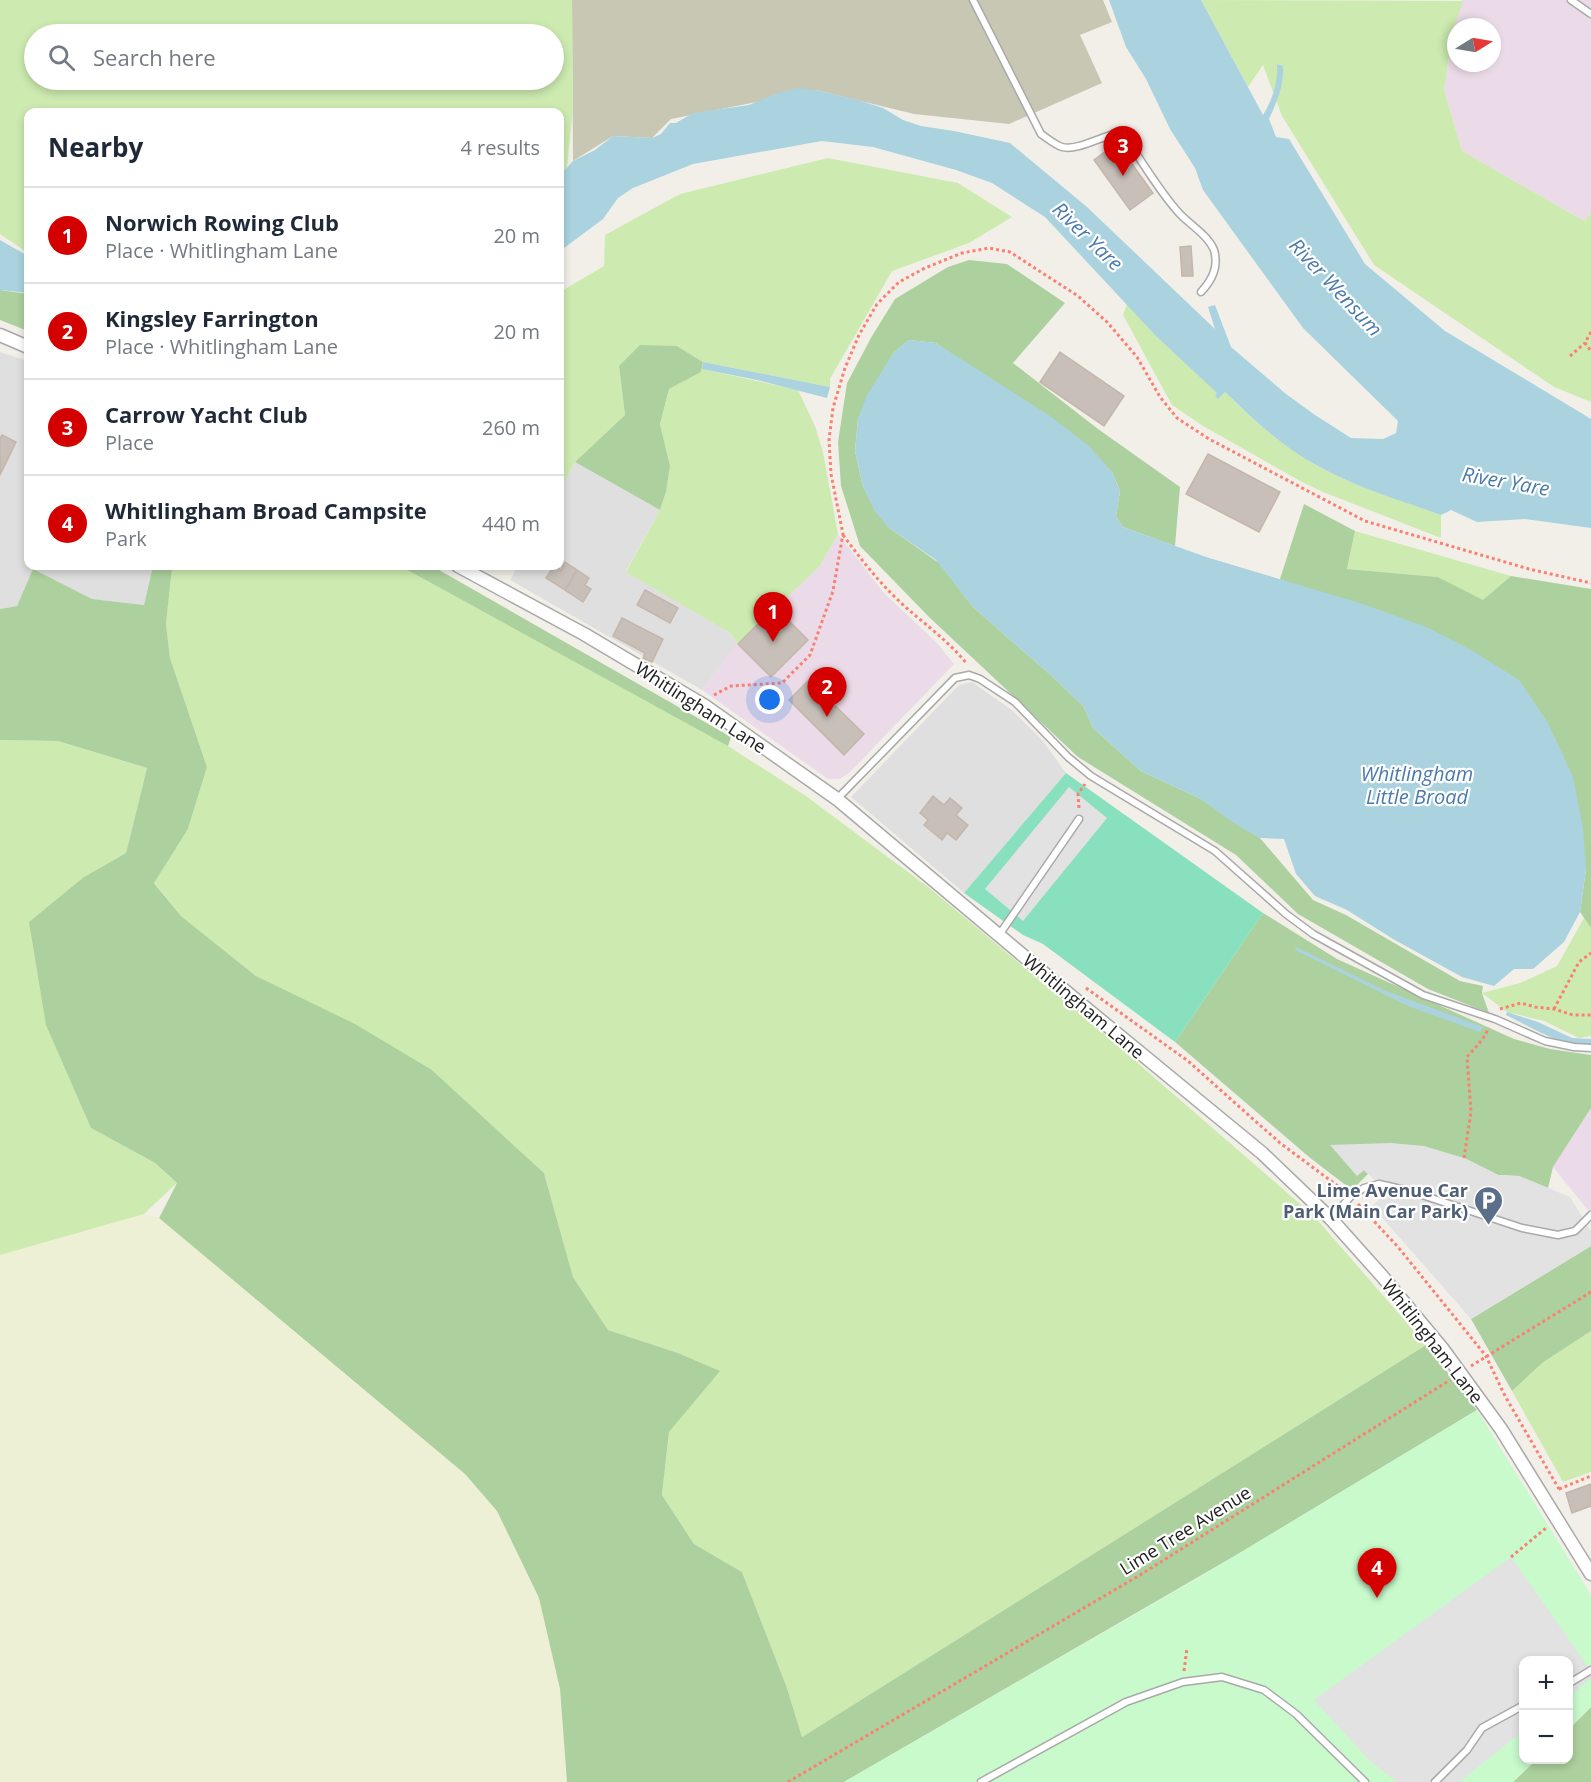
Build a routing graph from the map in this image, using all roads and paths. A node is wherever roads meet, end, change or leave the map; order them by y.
1 (974, 0) edge
2 (1571, 0) edge
3 (1591, 14) edge
4 (1201, 292) dead end
5 (1591, 332) edge
6 (0, 335) edge
7 (1585, 343) junction
8 (24, 345) edge
9 (1591, 351) edge
10 (1570, 356) dead end
11 (843, 534) junction
12 (465, 570) edge
13 (1591, 583) edge
14 (980, 679) junction
15 (705, 706) junction
16 (1091, 776) junction
17 (837, 800) junction
18 (1079, 819) joint
19 (999, 935) junction
20 (1591, 954) edge
21 (1554, 1009) junction
22 (1591, 1015) edge
23 (1495, 1019) junction
24 (1591, 1048) edge
25 (1464, 1158) dead end
26 (1591, 1215) edge
27 (1331, 1219) junction
28 (1591, 1292) edge
29 (1461, 1373) junction
30 (1591, 1476) edge
31 (1559, 1489) dead end
32 (1556, 1519) junction
33 (1511, 1557) dead end
34 (1586, 1557) edge
35 (1591, 1574) edge
36 (1188, 1648) dead end
37 (1591, 1670) edge
38 (1573, 1681) edge
39 (1183, 1682) junction
40 (1519, 1708) edge
41 (788, 1782) edge
42 (981, 1782) edge
43 (1365, 1782) edge
44 (1435, 1782) edge

1 - 4 lane
2 - 3 lane
5 - 7 path
6 - 8 street
7 - 9 path
7 - 10 path
11 - 13 path
11 - 14 path
11 - 15 path
12 - 15 street, Whitlingham Lane
14 - 16 lane
14 - 17 lane
15 - 17 street, Whitlingham Lane
16 - 18 path
16 - 23 lane
17 - 19 street, Whitlingham Lane
18 - 19 lane
19 - 27 street, Whitlingham Lane
20 - 21 path
21 - 22 path
21 - 23 path
23 - 24 lane
23 - 25 path
26 - 27 lane
27 - 29 street, Whitlingham Lane
28 - 29 path, Lime Tree Avenue
29 - 32 street, Whitlingham Lane
29 - 41 path, Lime Tree Avenue
30 - 31 path
32 - 33 path
32 - 34 street, Whitlingham Lane
34 - 35 street, Whitlingham Lane
36 - 39 path
37 - 38 lane
39 - 42 lane
39 - 43 lane
40 - 44 lane

